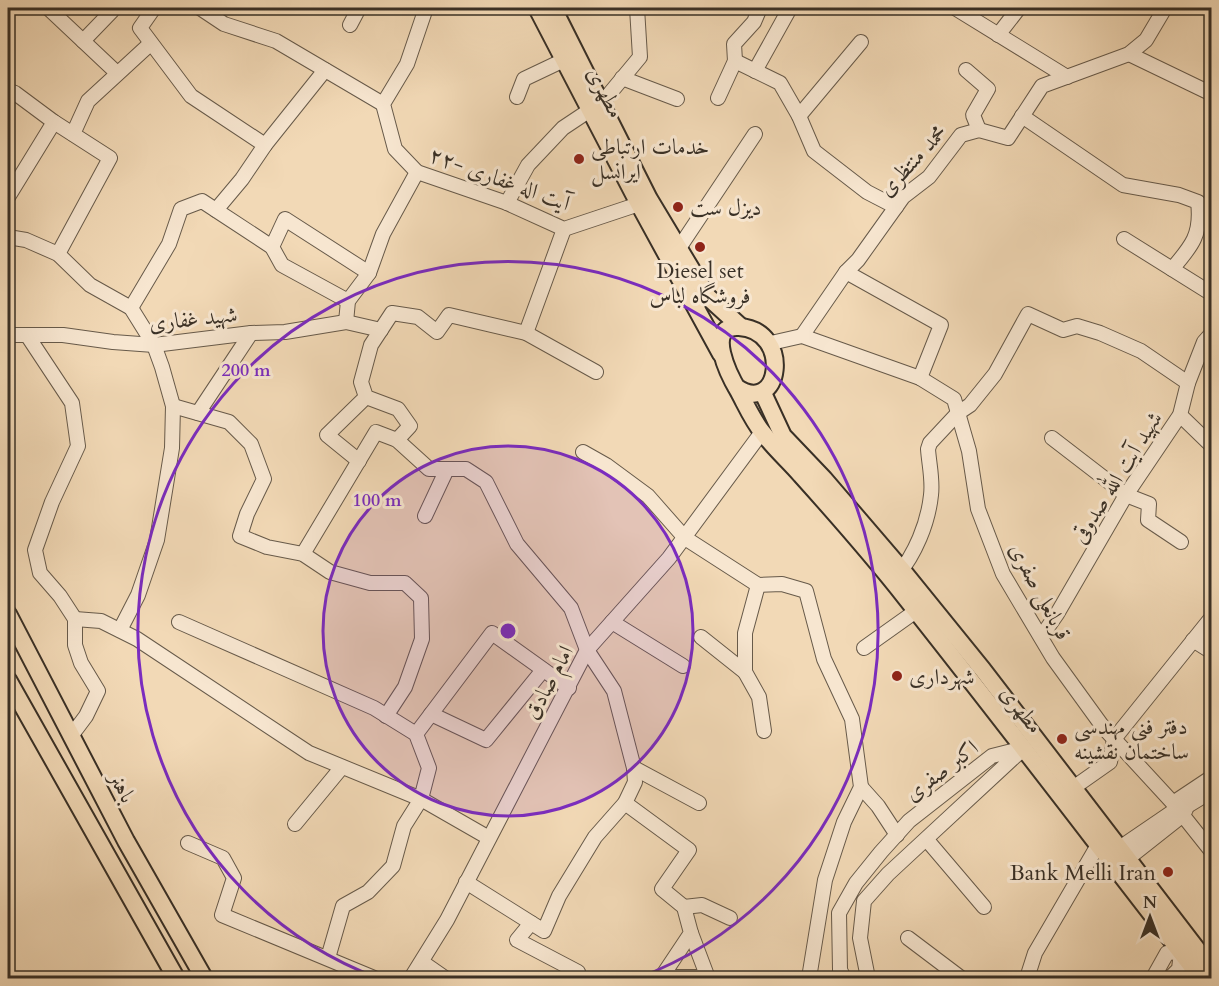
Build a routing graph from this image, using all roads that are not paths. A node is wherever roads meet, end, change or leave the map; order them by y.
1 (48, 8) edge
2 (154, 8) edge
3 (200, 8) edge
4 (359, 8) edge
5 (426, 8) edge
6 (537, 8) edge
7 (553, 8) edge
8 (637, 8) edge
9 (760, 8) edge
10 (790, 8) edge
11 (955, 8) edge
12 (1019, 8) edge
13 (1165, 8) edge
14 (112, 11) dead end
15 (350, 24) dead end
16 (998, 35) junction
17 (83, 40) junction
18 (861, 42) dead end
19 (150, 44) junction
20 (1129, 54) junction
21 (564, 60) junction
22 (735, 61) junction
23 (325, 70) junction
24 (966, 70) dead end
25 (755, 71) junction
26 (117, 73) junction
27 (1067, 77) junction
28 (622, 78) junction
29 (8, 90) edge
30 (1212, 94) edge
31 (517, 97) dead end
32 (718, 98) dead end
33 (677, 99) dead end
34 (383, 104) junction
35 (596, 107) junction
36 (799, 116) junction
37 (1022, 116) junction
38 (54, 122) junction
39 (979, 130) junction
40 (73, 134) junction
41 (755, 134) dead end
42 (265, 145) junction
43 (417, 172) junction
44 (8, 197) edge
45 (507, 203) junction
46 (639, 204) junction
47 (896, 207) junction
48 (216, 210) junction
49 (564, 229) junction
50 (8, 237) edge
51 (1124, 239) dead end
52 (272, 247) junction
53 (678, 248) junction
54 (58, 254) junction
55 (1172, 269) junction
56 (846, 272) junction
57 (369, 273) junction
58 (1212, 294) edge
59 (348, 301) junction
60 (131, 308) junction
61 (346, 322) junction
62 (741, 327) junction
63 (381, 330) junction
64 (251, 333) junction
65 (526, 333) junction
66 (8, 335) edge
67 (27, 335) junction
68 (802, 336) junction
69 (1209, 341) edge
70 (771, 343) junction
71 (154, 345) junction
72 (722, 354) junction
73 (597, 372) dead end
74 (920, 378) junction
75 (1188, 383) junction
76 (736, 387) junction
77 (763, 393) junction
78 (366, 397) junction
79 (173, 406) junction
80 (198, 413) junction
81 (958, 413) junction
82 (1180, 415) junction
83 (776, 422) junction
84 (762, 432) junction
85 (1052, 438) dead end
86 (397, 440) junction
87 (1212, 446) edge
88 (583, 452) dead end
89 (359, 461) junction
90 (447, 469) junction
91 (1126, 495) junction
92 (425, 516) dead end
93 (685, 538) junction
94 (1182, 542) dead end
95 (303, 554) junction
96 (898, 576) junction
97 (758, 585) junction
98 (916, 611) junction
99 (8, 614) edge
100 (1212, 617) edge
101 (75, 619) junction
102 (179, 622) dead end
103 (612, 622) junction
104 (120, 630) junction
105 (701, 637) dead end
106 (1041, 637) junction
107 (1193, 640) junction
108 (864, 648) dead end
109 (587, 650) junction
110 (1212, 652) edge
111 (682, 666) dead end
112 (543, 670) junction
113 (745, 672) junction
114 (8, 680) edge
115 (569, 688) junction
116 (431, 714) junction
117 (386, 716) junction
118 (764, 731) dead end
119 (416, 734) junction
120 (71, 736) junction
121 (1114, 739) junction
122 (1030, 744) junction
123 (342, 766) junction
124 (633, 768) junction
125 (1212, 777) edge
126 (861, 787) junction
127 (1073, 788) junction
128 (1212, 791) edge
129 (421, 798) junction
130 (625, 803) junction
131 (699, 803) dead end
132 (1181, 808) junction
133 (295, 824) dead end
134 (897, 835) junction
135 (489, 838) junction
136 (927, 840) junction
137 (188, 843) dead end
138 (1212, 852) edge
139 (1114, 855) junction
140 (466, 882) junction
141 (684, 907) junction
142 (984, 907) dead end
143 (730, 918) dead end
144 (531, 923) junction
145 (691, 933) junction
146 (908, 938) dead end
147 (1187, 949) junction
148 (328, 958) junction
149 (422, 962) junction
150 (1212, 969) edge
151 (578, 972) dead end
152 (176, 978) edge
153 (204, 978) edge
154 (374, 978) edge
155 (411, 978) edge
156 (445, 978) edge
157 (661, 978) edge
158 (707, 978) edge
159 (809, 978) edge
160 (844, 978) edge
161 (868, 978) edge
162 (962, 978) edge
163 (1027, 978) edge
164 (1153, 978) edge
165 (1170, 978) edge
166 (1201, 978) edge

1 - 17 street
2 - 19 street
3 - 23 street
4 - 15 street
5 - 34 street
6 - 21 main road, مطهری
7 - 35 main road, مطهری
8 - 28 street
9 - 22 street
10 - 25 street
11 - 16 street
12 - 16 street
13 - 20 street, محمد منتظری
14 - 17 street
16 - 27 street
17 - 26 street
18 - 36 street
19 - 26 street
19 - 42 street
20 - 27 street, محمد منتظری
20 - 30 street
21 - 31 street
21 - 35 main road, مطهری
22 - 25 street
22 - 32 street
23 - 34 street
23 - 42 street
24 - 39 street
25 - 36 street
26 - 40 street
27 - 37 street, محمد منتظری
28 - 33 street
28 - 35 street
29 - 38 street
34 - 43 street, ۲۲- آیت اله غفاری
35 - 45 street
35 - 46 main road, مطهری
35 - 53 main road, مطهری
36 - 47 street
37 - 39 street, محمد منتظری
37 - 55 street
38 - 40 street
38 - 44 street
39 - 47 street, محمد منتظری
40 - 54 street
41 - 53 street
42 - 48 street
43 - 45 street, ۲۲- آیت اله غفاری
43 - 57 street
45 - 49 street, ۲۲- آیت اله غفاری
46 - 49 street, ۲۲- آیت اله غفاری
46 - 72 main road, مطهری
47 - 56 street, محمد منتظری
48 - 52 street
48 - 60 street
49 - 65 street
50 - 54 street
51 - 55 street
52 - 57 street
52 - 59 street
53 - 62 main road, مطهری
54 - 60 street
55 - 58 street
56 - 68 street, محمد منتظری
56 - 74 street
57 - 59 street
59 - 61 street
60 - 71 street
61 - 63 street, شهید غفاری
61 - 64 street, شهید غفاری
62 - 70 main road
62 - 72 main road
63 - 65 street
63 - 78 street
64 - 71 street, شهید غفاری
64 - 80 street
65 - 73 street
66 - 67 street, شهید غفاری
67 - 71 street, شهید غفاری
67 - 101 street
68 - 70 street
68 - 74 street, قربانعلی صفری
69 - 75 street, شهید آیت الله صدوقی
70 - 77 main road
71 - 79 street
72 - 76 main road
74 - 81 street, قربانعلی صفری
75 - 81 street
75 - 82 street, شهید آیت الله صدوقی
76 - 77 main road
76 - 84 main road, مطهری
77 - 83 main road, مطهری
78 - 86 street
78 - 89 street
79 - 80 street
79 - 104 street
80 - 95 street
81 - 96 street
81 - 106 street, قربانعلی صفری
82 - 87 street
82 - 91 street, شهید آیت الله صدوقی
83 - 84 main road
83 - 96 main road, مطهری
84 - 93 street, امام صادق
84 - 96 main road, مطهری
85 - 91 street
86 - 89 street
86 - 90 street
88 - 93 street
89 - 95 street
90 - 92 street
90 - 109 street
91 - 94 street
91 - 106 street, شهید آیت الله صدوقی
93 - 97 street
93 - 103 street, امام صادق
95 - 117 street
96 - 98 main road, مطهری
96 - 122 main road, مطهری
97 - 113 street
97 - 126 street
98 - 108 street
98 - 122 main road, مطهری
99 - 120 main road, باهنر
100 - 107 street
101 - 104 street
101 - 120 street
102 - 117 street
103 - 109 street, امام صادق
103 - 111 street
104 - 123 street
105 - 113 street
106 - 121 street, قربانعلی صفری
107 - 110 street
107 - 121 street
109 - 115 street, امام صادق
109 - 124 street
112 - 115 street
112 - 116 street
112 - 116 street
113 - 118 street
114 - 152 main road
115 - 135 street, امام صادق
116 - 119 street
117 - 119 street
119 - 129 street
120 - 153 main road, باهنر
121 - 127 street
121 - 132 street, قربانعلی صفری
122 - 127 main road, مطهری
122 - 134 street, اکبر صفری
122 - 136 street, اکبر صفری
122 - 139 main road, مطهری
123 - 129 street
123 - 133 street
124 - 130 street
124 - 131 street
125 - 132 street
126 - 134 street
126 - 159 street
127 - 139 main road, مطهری
128 - 132 street
129 - 135 street
129 - 148 street
130 - 141 street
130 - 144 street
132 - 138 street, قربانعلی صفری
132 - 139 street
134 - 160 street, اکبر صفری
135 - 140 street, امام صادق
136 - 142 street
136 - 161 street, اکبر صفری
137 - 148 street
139 - 147 main road, مطهری
139 - 163 street
140 - 144 street
140 - 149 street, امام صادق
141 - 143 street
141 - 145 street
144 - 151 street
145 - 157 street
145 - 158 street
146 - 162 street
147 - 150 main road, مطهری
147 - 164 street
147 - 165 street
147 - 166 main road, مطهری
148 - 154 street
149 - 155 street, امام صادق
149 - 156 street
157 - 158 street

